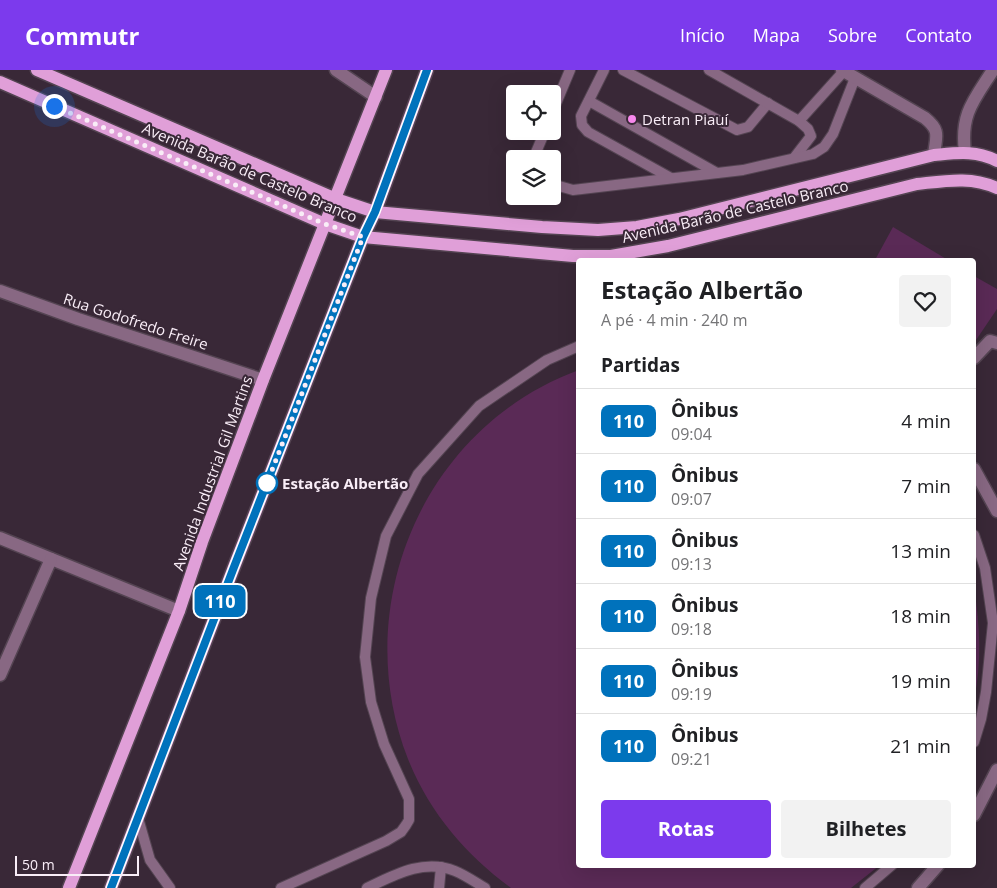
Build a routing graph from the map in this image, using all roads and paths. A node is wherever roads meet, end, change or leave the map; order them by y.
1 (37, 70) edge
2 (336, 70) edge
3 (386, 70) edge
4 (427, 70) edge
5 (570, 70) edge
6 (604, 70) edge
7 (623, 70) edge
8 (709, 70) edge
9 (993, 70) edge
10 (846, 72) edge
11 (0, 82) edge
12 (561, 92) edge
13 (376, 97) junction
14 (589, 101) junction
15 (768, 103) junction
16 (799, 121) junction
17 (965, 152) junction
18 (934, 155) junction
19 (794, 158) junction
20 (997, 161) edge
21 (717, 173) junction
22 (671, 178) junction
23 (561, 187) edge
24 (997, 188) edge
25 (336, 199) junction
26 (375, 212) junction
27 (325, 224) junction
28 (363, 237) junction
29 (0, 291) edge
30 (997, 343) edge
31 (576, 347) edge
32 (976, 356) edge
33 (263, 380) junction
34 (976, 471) edge
35 (997, 508) edge
36 (0, 538) edge
37 (976, 542) edge
38 (51, 560) junction
39 (179, 611) junction
40 (0, 675) edge
41 (976, 735) edge
42 (997, 770) edge
43 (976, 811) edge
44 (138, 818) junction
45 (441, 866) junction
46 (888, 868) edge
47 (935, 868) edge
48 (68, 888) edge
49 (111, 888) edge
50 (170, 888) edge
51 (281, 888) edge
52 (367, 888) edge
53 (439, 888) edge
54 (485, 888) edge
55 (865, 888) edge
56 (918, 888) edge

1 - 25 main road, Avenida Barão de Castelo Branco
2 - 13 street
3 - 13 main road, Avenida Industrial Gil Martins
4 - 26 main road
5 - 12 lane
6 - 14 lane
7 - 15 lane
8 - 15 lane
9 - 17 street
10 - 16 lane
10 - 18 street
10 - 19 lane
11 - 27 main road, Avenida Barão de Castelo Branco
13 - 25 main road, Avenida Industrial Gil Martins
14 - 21 lane
14 - 22 lane
15 - 16 lane
16 - 19 lane
17 - 18 main road, Avenida Barão de Castelo Branco
17 - 20 main road, Avenida Barão de Castelo Branco
18 - 26 main road, Avenida Barão de Castelo Branco
19 - 21 lane
21 - 22 lane
22 - 23 lane
24 - 28 main road, Avenida Barão de Castelo Branco
25 - 26 main road, Avenida Barão de Castelo Branco
25 - 27 main road, Avenida Industrial Gil Martins
26 - 28 main road
27 - 28 main road, Avenida Barão de Castelo Branco
27 - 33 main road, Avenida Industrial Gil Martins
28 - 44 main road
29 - 33 street, Rua Godofredo Freire
30 - 32 street
31 - 51 lane
33 - 39 main road, Avenida Industrial Gil Martins
34 - 35 street
36 - 38 street
37 - 41 lane
38 - 39 street
38 - 40 street
39 - 48 main road, Avenida Industrial Gil Martins
42 - 43 street
44 - 49 main road
44 - 50 lane
45 - 52 lane
45 - 53 lane
45 - 54 lane
46 - 55 lane
47 - 56 street

